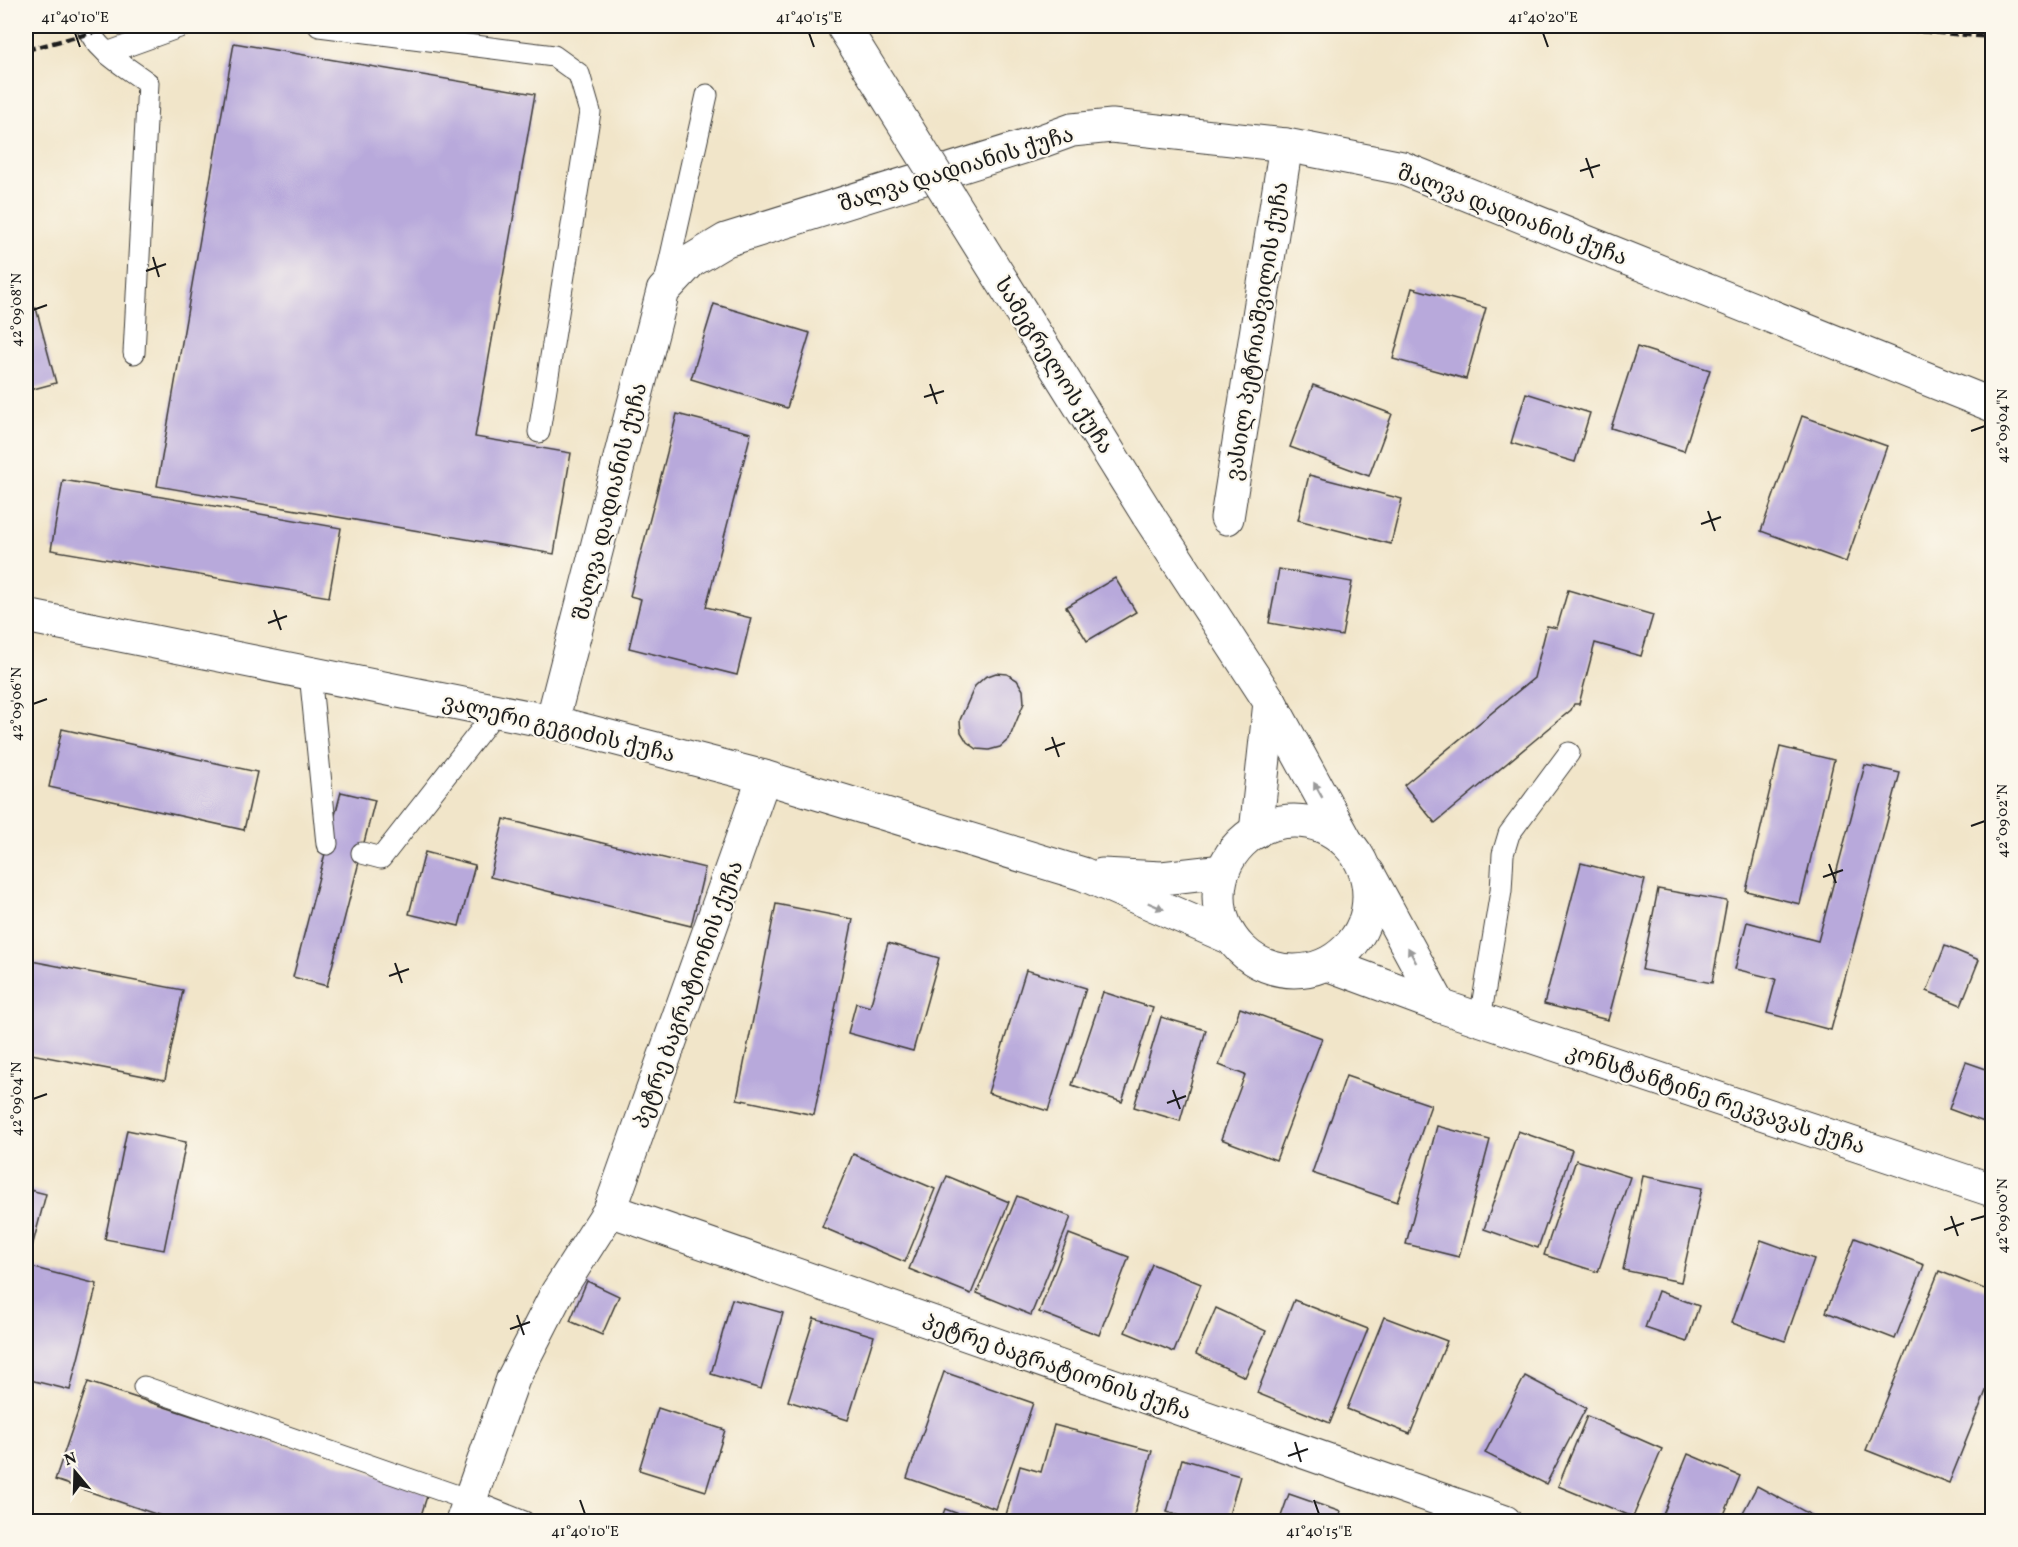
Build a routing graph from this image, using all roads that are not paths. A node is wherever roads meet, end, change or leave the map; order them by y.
1 (87, 26) edge
2 (182, 26) edge
3 (319, 26) edge
4 (843, 26) edge
5 (107, 53) junction
6 (707, 94) dead end
7 (1286, 145) junction
8 (663, 291) junction
9 (134, 353) dead end
10 (1992, 405) edge
11 (539, 432) dead end
12 (1227, 518) dead end
13 (26, 616) edge
14 (310, 673) junction
15 (1270, 702) junction
16 (497, 710) junction
17 (552, 722) junction
18 (1569, 753) dead end
19 (764, 777) junction
20 (1256, 832) junction
21 (327, 844) dead end
22 (1354, 851) junction
23 (362, 853) dead end
24 (1223, 871) junction
25 (1083, 874) junction
26 (1231, 938) junction
27 (1327, 964) junction
28 (1440, 1006) junction
29 (1480, 1019) junction
30 (1992, 1190) edge
31 (610, 1210) junction
32 (144, 1387) dead end
33 (466, 1511) edge
34 (524, 1521) edge
35 (1505, 1521) edge

1 - 5 lane
2 - 5 lane
3 - 11 lane
4 - 15 street, სამეგრელოს ქუჩა, bridge
5 - 9 lane
6 - 8 lane
7 - 8 street, შალვა დადიანის ქუჩა
7 - 10 street, შალვა დადიანის ქუჩა
7 - 12 street, ვასილ პეტრიაშვილის ქუჩა
8 - 17 street, შალვა დადიანის ქუჩა
13 - 14 street, ვალერი გეგიძის ქუჩა
14 - 16 street, ვალერი გეგიძის ქუჩა
14 - 21 lane
15 - 20 street
22 -> 15 street, სამეგრელოს ქუჩა
16 - 17 street, ვალერი გეგიძის ქუჩა
16 - 23 lane
17 - 19 street, ვალერი გეგიძის ქუჩა
18 - 29 lane
19 - 25 street, ვალერი გეგიძის ქუჩა
19 - 31 street, პეტრე ბაგრატიონის ქუჩა
20 - 22 street
20 - 24 street
22 - 27 street
28 -> 22 street
24 - 25 street, ვალერი გეგიძის ქუჩა
24 - 26 street
25 -> 26 street, ვალერი გეგიძის ქუჩა
26 - 27 street
27 - 28 street, კონსტანტინე რეკვავას ქუჩა
28 - 29 street, კონსტანტინე რეკვავას ქუჩა
29 - 30 street, კონსტანტინე რეკვავას ქუჩა
31 - 33 street, პეტრე ბაგრატიონის ქუჩა
31 - 35 street, პეტრე ბაგრატიონის ქუჩა
32 - 33 lane
33 - 34 lane

